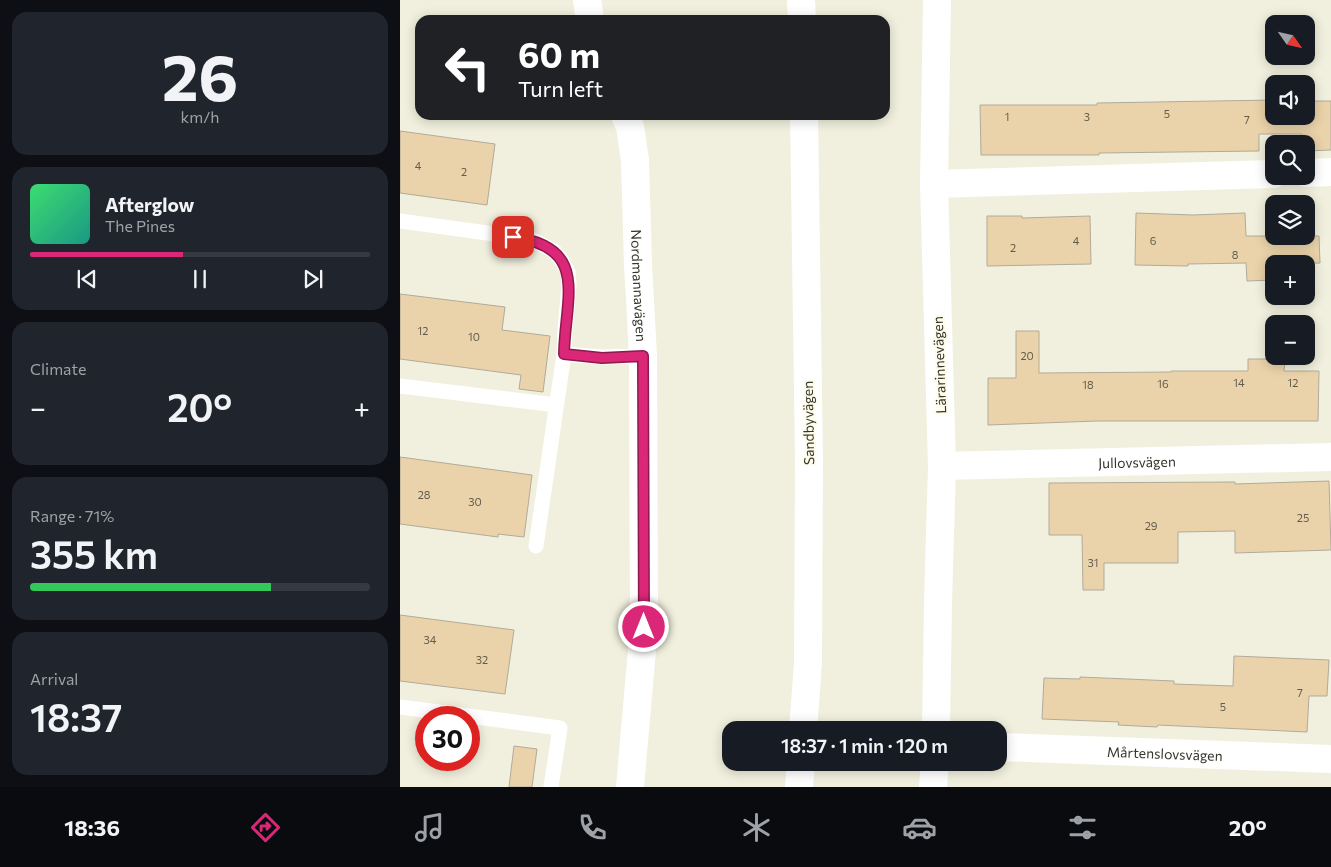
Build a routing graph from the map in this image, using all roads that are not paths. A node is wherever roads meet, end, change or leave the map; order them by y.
1 (587, 0) edge
2 (801, 0) edge
3 (937, 0) edge
4 (589, 15) edge
5 (802, 15) edge
6 (627, 120) edge
7 (804, 120) edge
8 (1331, 172) edge
9 (1315, 173) edge
10 (1265, 174) edge
11 (934, 184) junction
12 (400, 221) edge
13 (564, 354) junction
14 (643, 356) junction
15 (400, 386) edge
16 (556, 405) junction
17 (1331, 457) edge
18 (942, 466) junction
19 (536, 546) dead end
20 (400, 708) edge
21 (804, 721) edge
22 (936, 721) edge
23 (1007, 747) edge
24 (1331, 759) edge
25 (800, 771) edge
26 (934, 771) edge
27 (551, 787) edge
28 (630, 787) edge
29 (799, 787) edge
30 (933, 787) edge

1 - 4 street
2 - 5 street
3 - 11 street, Lärarinnevägen
6 - 14 street, Nordmannavägen
7 - 21 street, Sandbyvägen
8 - 9 street
10 - 11 street
11 - 18 street, Lärarinnevägen
12 - 13 lane
13 - 14 lane
13 - 16 lane
14 - 28 street, Nordmannavägen
15 - 16 lane
16 - 19 lane
17 - 18 street, Jullovsvägen
18 - 22 street, Lärarinnevägen
20 - 27 lane
23 - 24 street, Mårtenslovsvägen
25 - 29 street
26 - 30 street

